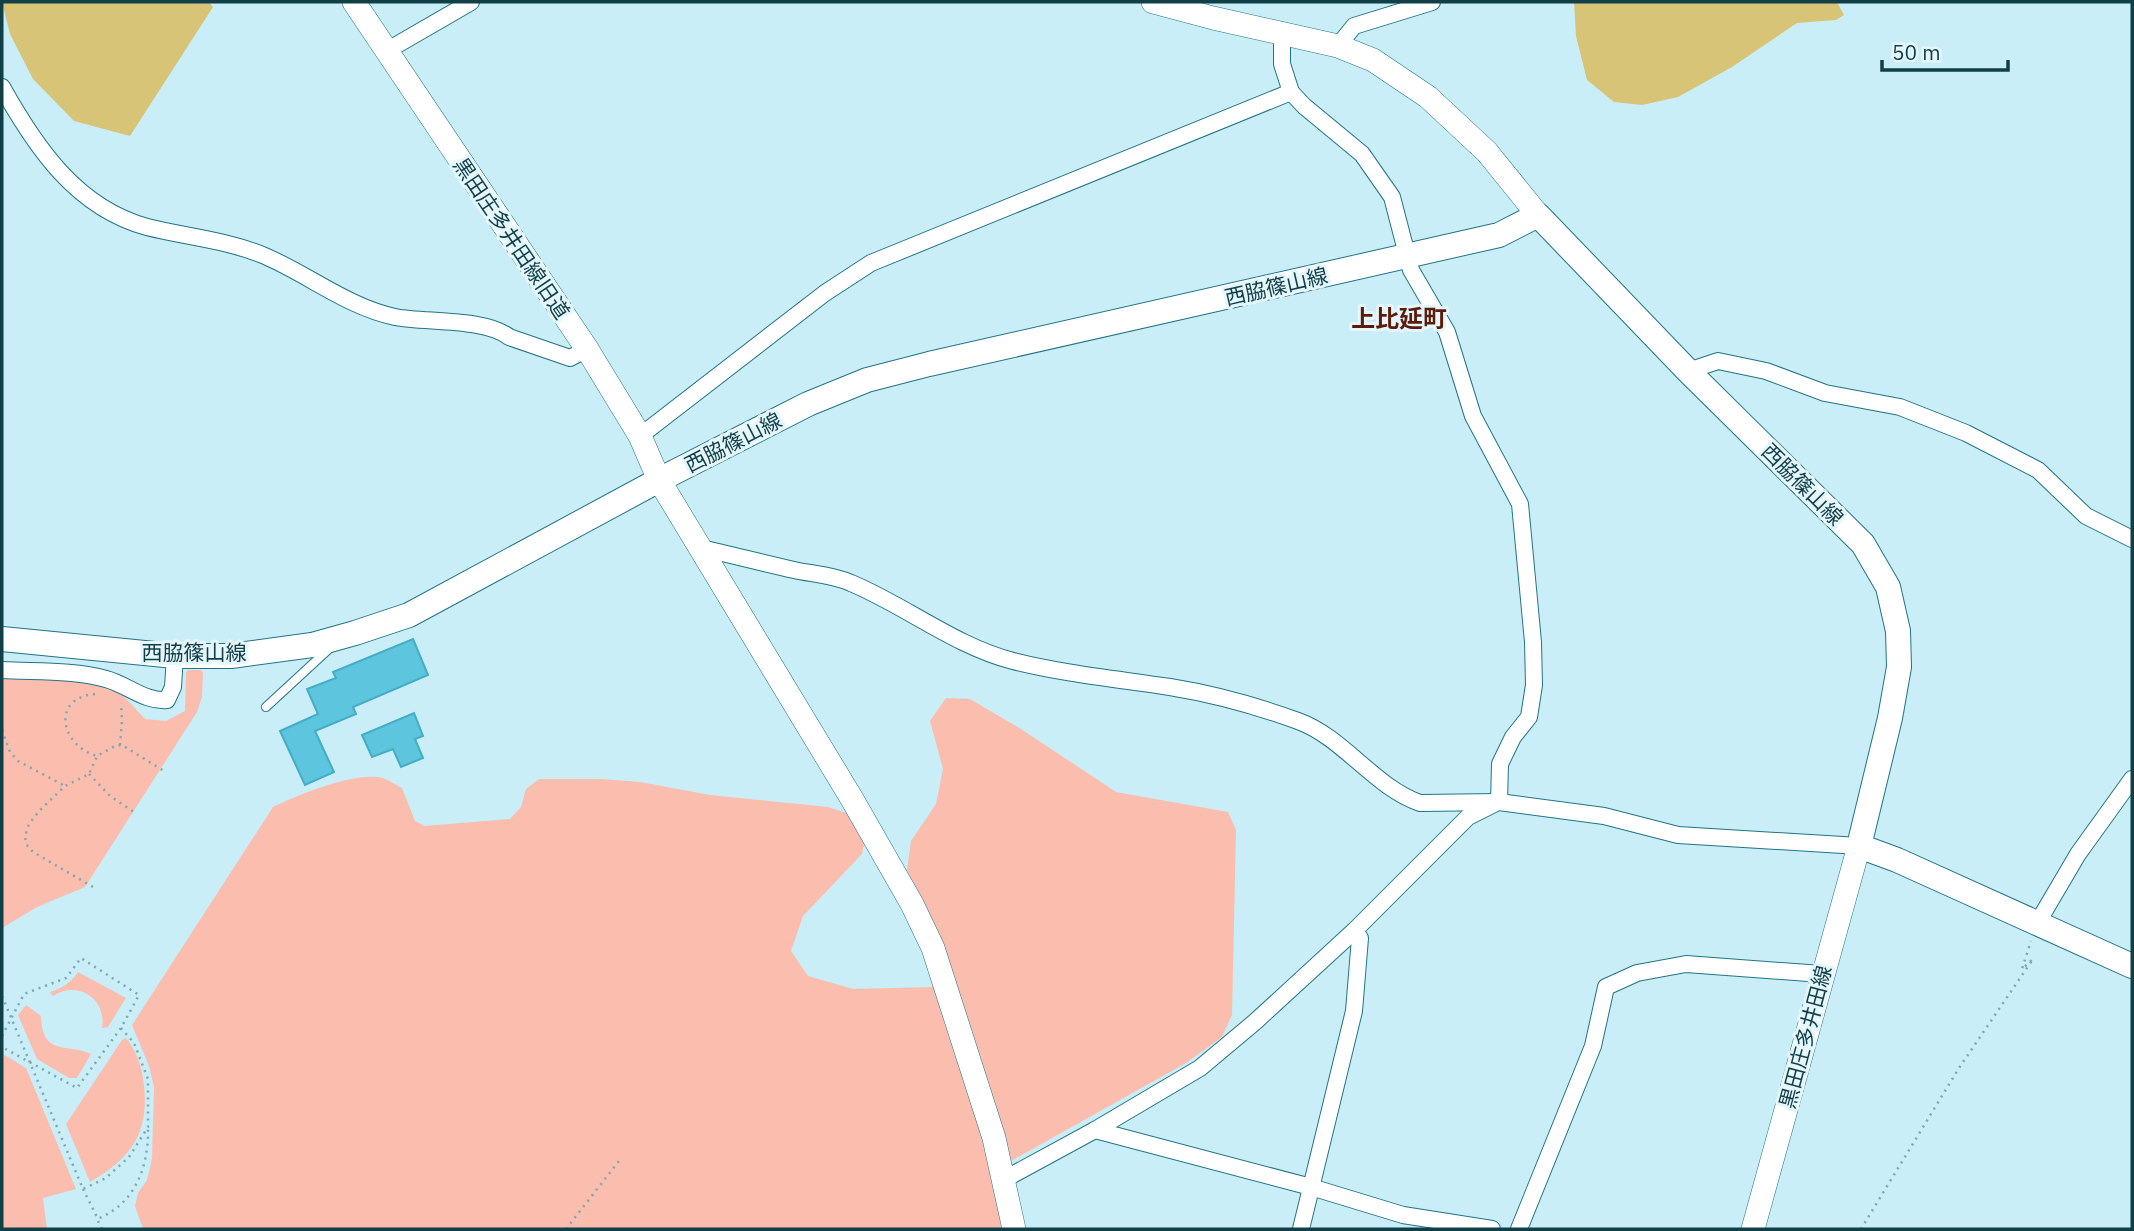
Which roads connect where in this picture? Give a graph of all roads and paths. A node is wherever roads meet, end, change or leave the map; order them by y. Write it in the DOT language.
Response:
graph roads {
  1 [pos="354,2"];
  2 [pos="471,2"];
  3 [pos="1153,2"];
  4 [pos="1432,2"];
  5 [pos="1214,10"];
  6 [pos="1282,33"];
  7 [pos="1338,46"];
  8 [pos="388,50"];
  9 [pos="2,87"];
  10 [pos="1291,92"];
  11 [pos="1538,215"];
  12 [pos="1406,256"];
  13 [pos="587,349"];
  14 [pos="1688,371"];
  15 [pos="640,436"];
  16 [pos="659,480"];
  17 [pos="2132,539"];
  18 [pos="701,548"];
  19 [pos="336,638"];
  20 [pos="2,639"];
  21 [pos="175,656"];
  22 [pos="2,670"];
  23 [pos="99,694"];
  24 [pos="118,698"];
  25 [pos="266,707"];
  26 [pos="2,730"];
  27 [pos="120,746"];
  28 [pos="97,756"];
  29 [pos="164,771"];
  30 [pos="89,774"];
  31 [pos="2132,779"];
  32 [pos="65,786"];
  33 [pos="1499,802"];
  34 [pos="137,814"];
  35 [pos="1859,846"];
  36 [pos="93,887"];
  37 [pos="2038,922"];
  38 [pos="1354,932"];
  39 [pos="2132,965"];
  40 [pos="1822,974"];
  41 [pos="2,996"];
  42 [pos="11,1018"];
  43 [pos="121,1028"];
  44 [pos="2,1037"];
  45 [pos="2,1047"];
  46 [pos="32,1064"];
  47 [pos="148,1127"];
  48 [pos="1095,1130"];
  49 [pos="620,1161"];
  50 [pos="1003,1180"];
  51 [pos="1311,1187"];
  52 [pos="83,1189"];
  53 [pos="97,1219"];
  54 [pos="102,1229"];
  55 [pos="566,1229"];
  56 [pos="1014,1229"];
  57 [pos="1301,1229"];
  58 [pos="1492,1229"];
  59 [pos="1519,1229"];
  60 [pos="1753,1229"];
  61 [pos="1861,1229"];
  1 -- 8 [label="street, 黒田庄多井田線旧道"];
  2 -- 8 [label="street"];
  3 -- 5 [label="street"];
  4 -- 7 [label="street"];
  5 -- 6 [label="street"];
  6 -- 7 [label="street"];
  6 -- 10 [label="street"];
  7 -- 11 [label="street"];
  8 -- 13 [label="street, 黒田庄多井田線旧道"];
  9 -- 13 [label="street"];
  10 -- 12 [label="street"];
  10 -- 15 [label="street"];
  11 -- 12 [label="main road, 西脇篠山線"];
  11 -- 14 [label="main road, 西脇篠山線"];
  12 -- 16 [label="main road, 西脇篠山線"];
  12 -- 33 [label="street"];
  13 -- 15 [label="street, 黒田庄多井田線旧道"];
  14 -- 17 [label="street"];
  14 -- 35 [label="main road, 西脇篠山線"];
  15 -- 16 [label="street, 黒田庄多井田線旧道"];
  16 -- 18 [label="street, 黒田庄多井田線旧道"];
  16 -- 19 [label="main road, 西脇篠山線"];
  18 -- 33 [label="street"];
  18 -- 50 [label="street, 黒田庄多井田線旧道"];
  19 -- 21 [label="main road, 西脇篠山線"];
  19 -- 25 [label="lane"];
  20 -- 21 [label="main road, 西脇篠山線"];
  21 -- 22 [label="street"];
  23 -- 28 [label="path"];
  24 -- 27 [label="path"];
  26 -- 32 [label="path"];
  27 -- 28 [label="path"];
  27 -- 29 [label="path"];
  28 -- 30 [label="path"];
  30 -- 32 [label="path"];
  30 -- 34 [label="path"];
  31 -- 37 [label="street"];
  32 -- 36 [label="path"];
  33 -- 35 [label="street"];
  33 -- 38 [label="street"];
  35 -- 37 [label="main road"];
  35 -- 40 [label="street, 黒田庄多井田線"];
  37 -- 39 [label="main road"];
  37 -- 61 [label="path"];
  38 -- 48 [label="street"];
  38 -- 51 [label="street"];
  40 -- 59 [label="street"];
  40 -- 60 [label="street, 黒田庄多井田線"];
  41 -- 42 [label="path"];
  42 -- 43 [label="path"];
  42 -- 44 [label="path"];
  42 -- 46 [label="path"];
  43 -- 46 [label="path"];
  43 -- 47 [label="path"];
  45 -- 46 [label="path"];
  46 -- 52 [label="path"];
  47 -- 52 [label="path"];
  47 -- 53 [label="path"];
  48 -- 50 [label="street"];
  48 -- 51 [label="street"];
  49 -- 55 [label="path"];
  50 -- 56 [label="street, 黒田庄多井田線旧道"];
  51 -- 57 [label="street"];
  51 -- 58 [label="street"];
  52 -- 53 [label="path"];
  53 -- 54 [label="path"];
}
